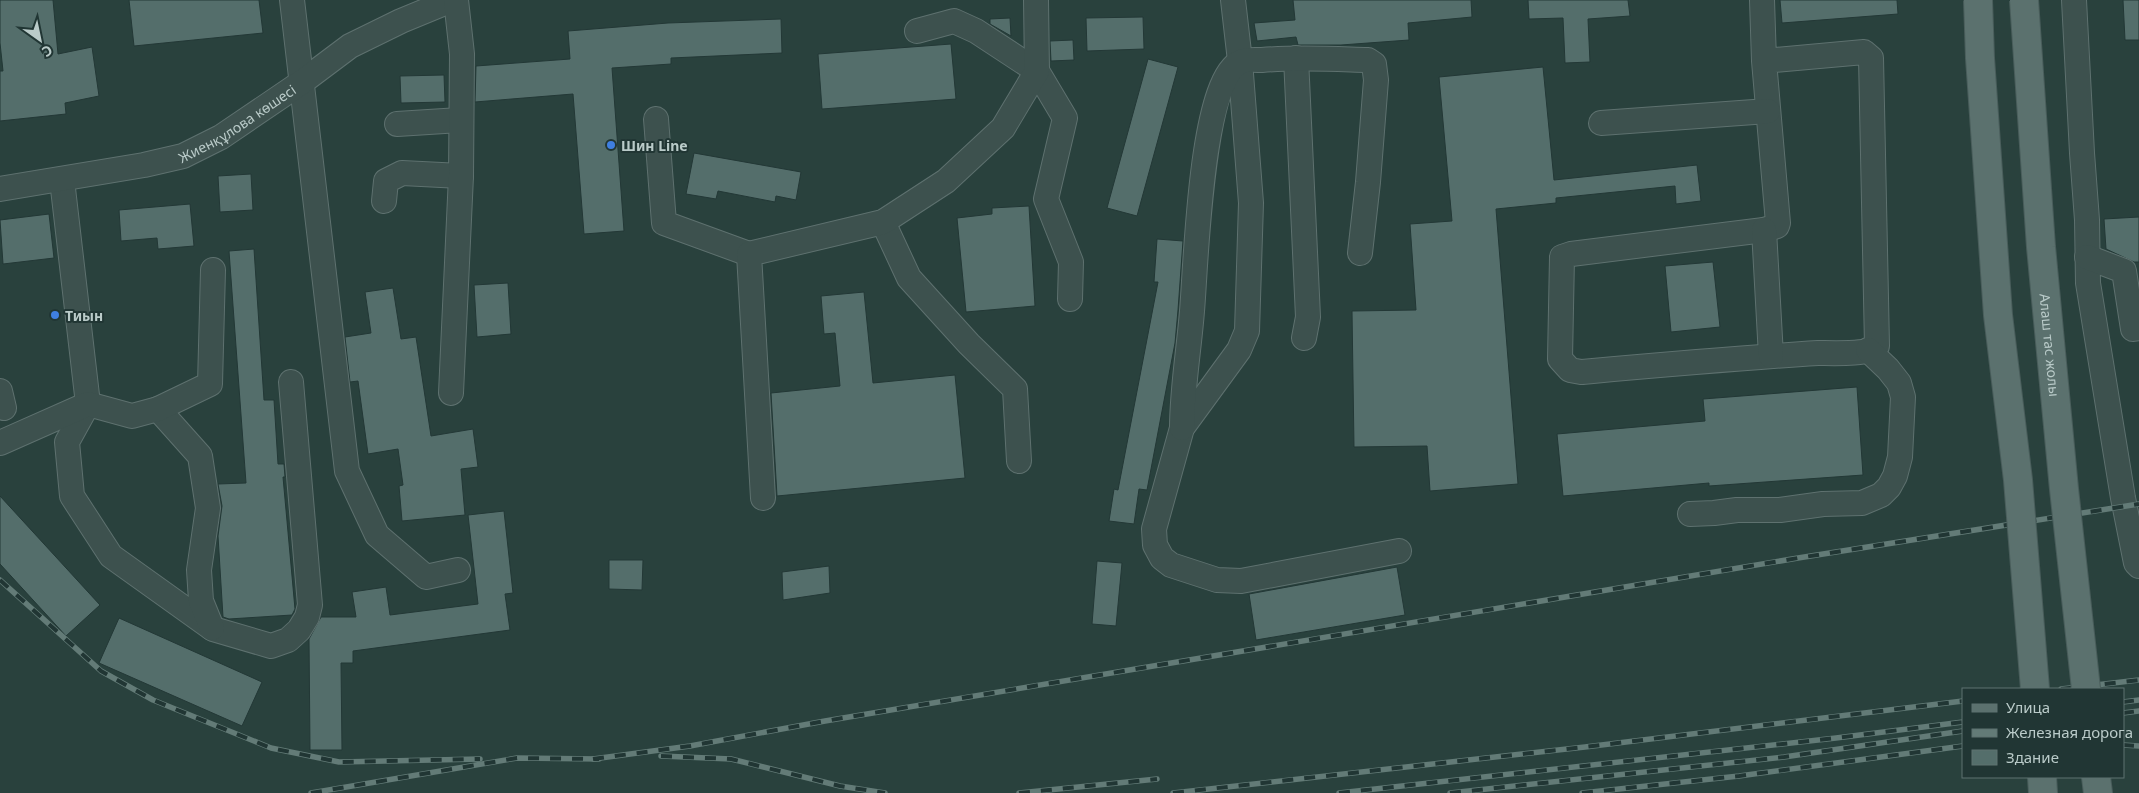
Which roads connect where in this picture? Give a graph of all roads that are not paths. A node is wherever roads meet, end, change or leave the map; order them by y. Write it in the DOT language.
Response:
graph roads {
  1 [pos="292,0"];
  2 [pos="452,0"];
  3 [pos="456,0"];
  4 [pos="1036,0"];
  5 [pos="1233,0"];
  6 [pos="1762,0"];
  7 [pos="1978,0"];
  8 [pos="2024,0"];
  9 [pos="2074,0"];
  10 [pos="917,31"];
  11 [pos="1296,58"];
  12 [pos="1240,61"];
  13 [pos="1764,61"];
  14 [pos="1037,71"];
  15 [pos="302,82"];
  16 [pos="1768,111"];
  17 [pos="656,119"];
  18 [pos="460,120"];
  19 [pos="397,124"];
  20 [pos="1601,124"];
  21 [pos="460,176"];
  22 [pos="62,180"];
  23 [pos="0,189"];
  24 [pos="384,201"];
  25 [pos="883,222"];
  26 [pos="1764,230"];
  27 [pos="749,254"];
  28 [pos="1360,254"];
  29 [pos="2087,257"];
  30 [pos="213,270"];
  31 [pos="1070,299"];
  32 [pos="2139,328"];
  33 [pos="1304,338"];
  34 [pos="1868,350"];
  35 [pos="1771,356"];
  36 [pos="291,382"];
  37 [pos="452,393"];
  38 [pos="88,404"];
  39 [pos="158,409"];
  40 [pos="1182,428"];
  41 [pos="0,443"];
  42 [pos="1020,461"];
  43 [pos="763,498"];
  44 [pos="1690,514"];
  45 [pos="1399,551"];
  46 [pos="2139,566"];
  47 [pos="458,570"];
  48 [pos="213,629"];
  49 [pos="2035,688"];
  50 [pos="2086,688"];
  51 [pos="2042,778"];
  52 [pos="2096,778"];
  53 [pos="2043,793"];
  54 [pos="2098,793"];
  1 -- 15 [label="street"];
  2 -- 15 [label="street, Жиенқұлова көшесі"];
  3 -- 18 [label="street"];
  4 -- 14 [label="street"];
  5 -- 12 [label="street"];
  6 -- 13 [label="street"];
  7 -- 49 [label="main road, bridge"];
  8 -- 50 [label="main road, Алаш тас жолы, bridge"];
  9 -- 29 [label="street"];
  10 -- 14 [label="street"];
  11 -- 12 [label="street"];
  11 -- 28 [label="street"];
  11 -- 33 [label="street"];
  12 -- 40 [label="street"];
  12 -- 40 [label="street"];
  13 -- 16 [label="street"];
  13 -- 34 [label="street"];
  14 -- 25 [label="street"];
  14 -- 31 [label="street"];
  15 -- 22 [label="street, Жиенқұлова көшесі"];
  15 -- 47 [label="street"];
  16 -- 20 [label="street"];
  16 -- 26 [label="street"];
  17 -- 27 [label="street"];
  18 -- 19 [label="street"];
  18 -- 21 [label="street"];
  21 -- 24 [label="street"];
  21 -- 37 [label="street"];
  22 -- 23 [label="street, Жиенқұлова көшесі"];
  22 -- 38 [label="street"];
  25 -- 27 [label="street"];
  25 -- 42 [label="street"];
  26 -- 35 [label="street"];
  26 -- 35 [label="street"];
  27 -- 43 [label="street"];
  29 -- 32 [label="street"];
  29 -- 46 [label="street"];
  30 -- 39 [label="street"];
  34 -- 35 [label="street"];
  34 -- 44 [label="street"];
  36 -- 48 [label="street"];
  38 -- 39 [label="street"];
  38 -- 41 [label="street"];
  38 -- 48 [label="street"];
  39 -- 48 [label="street"];
  40 -- 45 [label="street"];
  51 -- 53 [label="main road"];
  52 -- 54 [label="main road"];
}
